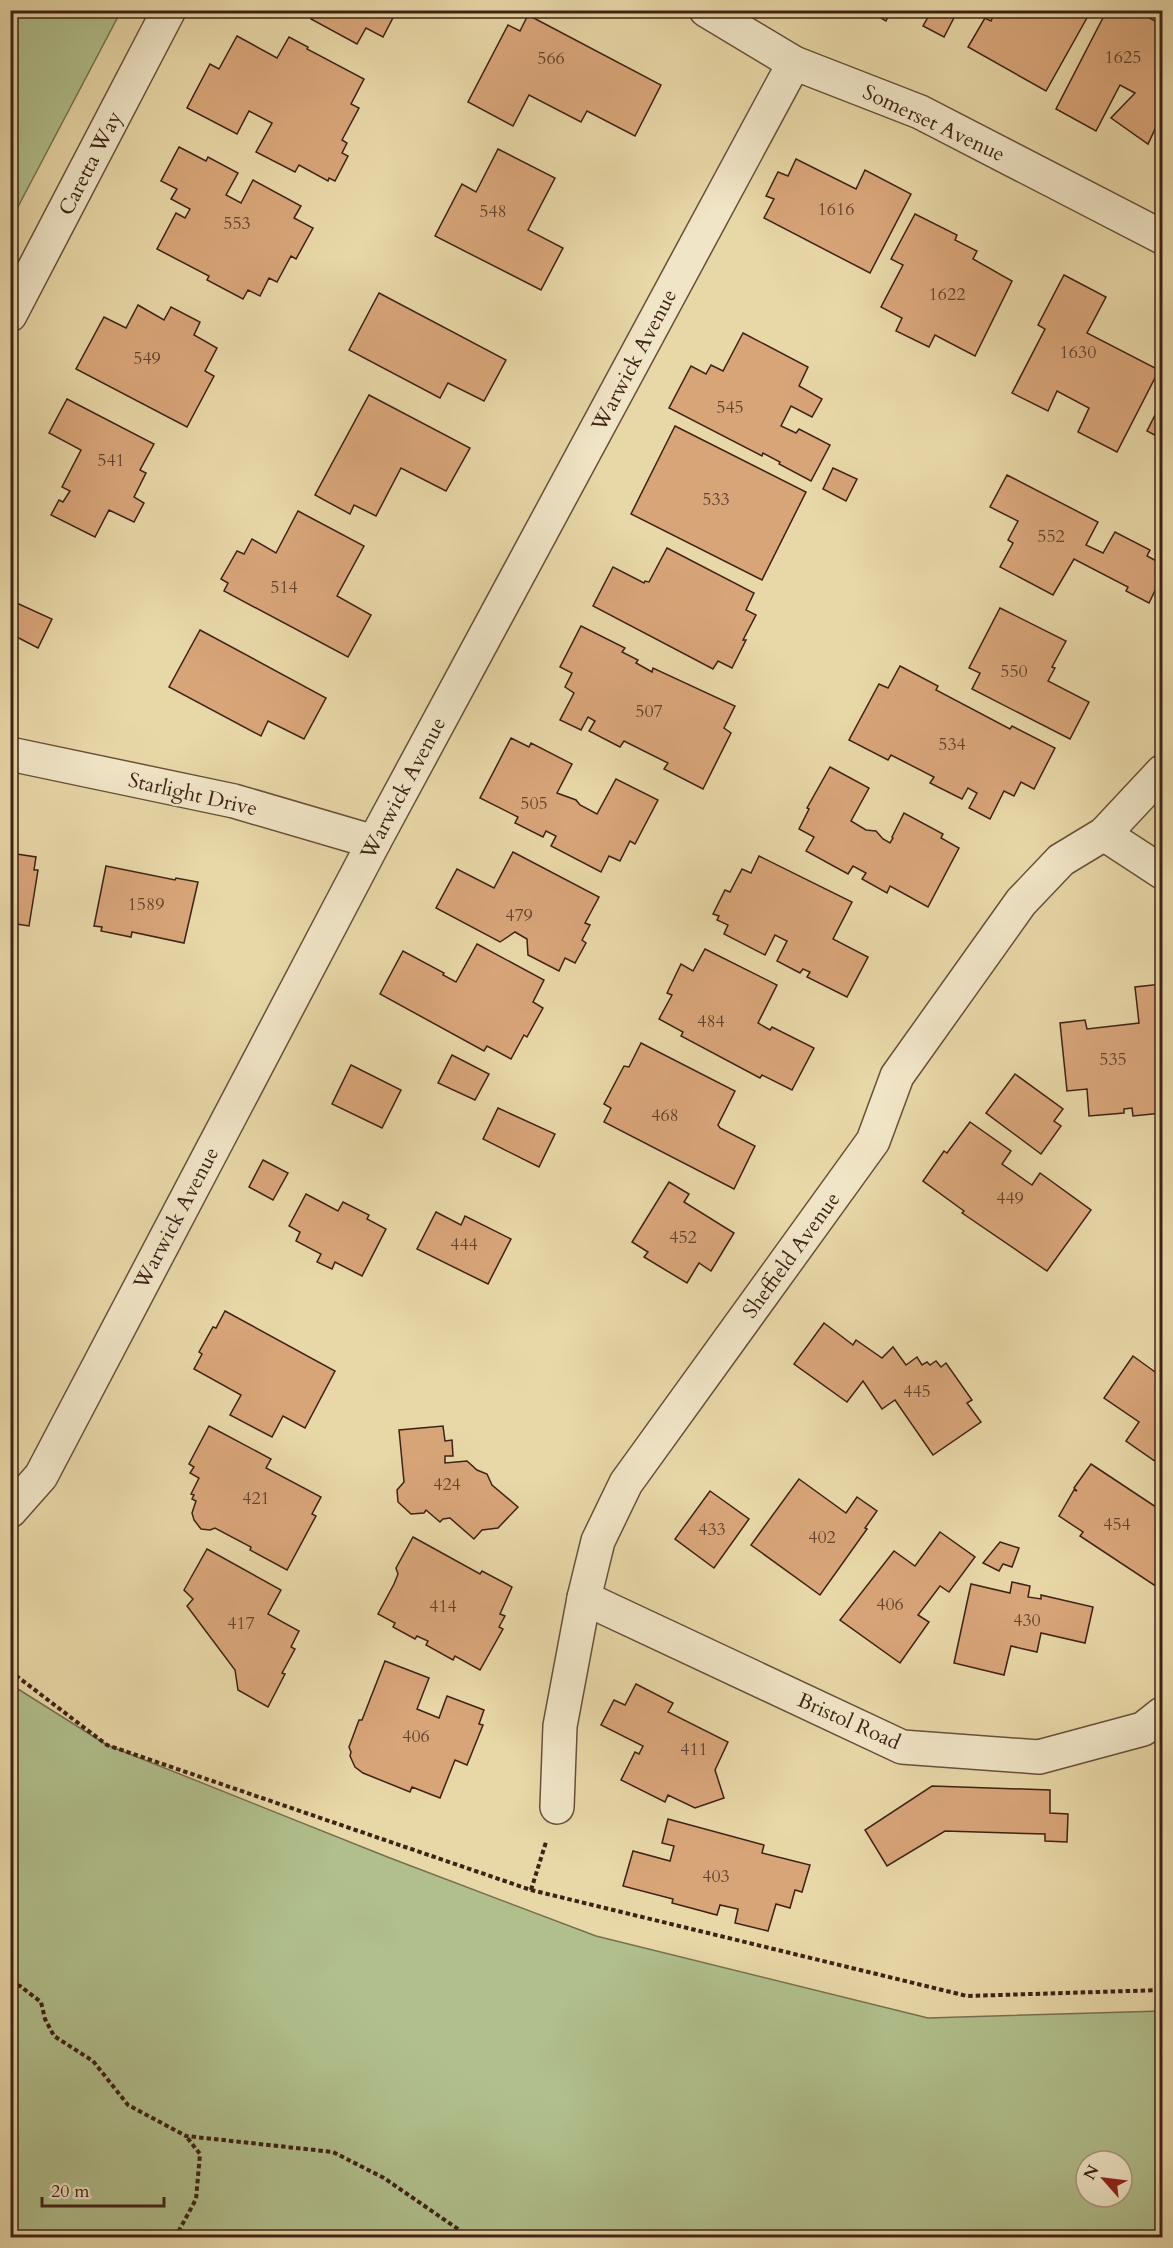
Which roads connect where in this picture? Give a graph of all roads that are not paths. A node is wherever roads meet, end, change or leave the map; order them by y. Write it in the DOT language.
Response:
graph roads {
  1 [pos="169,10"];
  2 [pos="706,10"];
  3 [pos="794,63"];
  4 [pos="1162,237"];
  5 [pos="10,315"];
  6 [pos="10,754"];
  7 [pos="1162,772"];
  8 [pos="1104,834"];
  9 [pos="374,842"];
  10 [pos="1162,872"];
  11 [pos="10,1511"];
  12 [pos="584,1598"];
  13 [pos="1162,1714"];
  14 [pos="557,1807"];
  1 -- 5 [label="street, Caretta Way"];
  2 -- 3 [label="street, Somerset Avenue"];
  3 -- 4 [label="street, Somerset Avenue"];
  3 -- 9 [label="street, Warwick Avenue"];
  6 -- 9 [label="street, Starlight Drive"];
  7 -- 8 [label="street, Sheffield Avenue"];
  8 -- 10 [label="street"];
  8 -- 12 [label="street, Sheffield Avenue"];
  9 -- 11 [label="street, Warwick Avenue"];
  12 -- 13 [label="street, Bristol Road"];
  12 -- 14 [label="street, Sheffield Avenue"];
}
